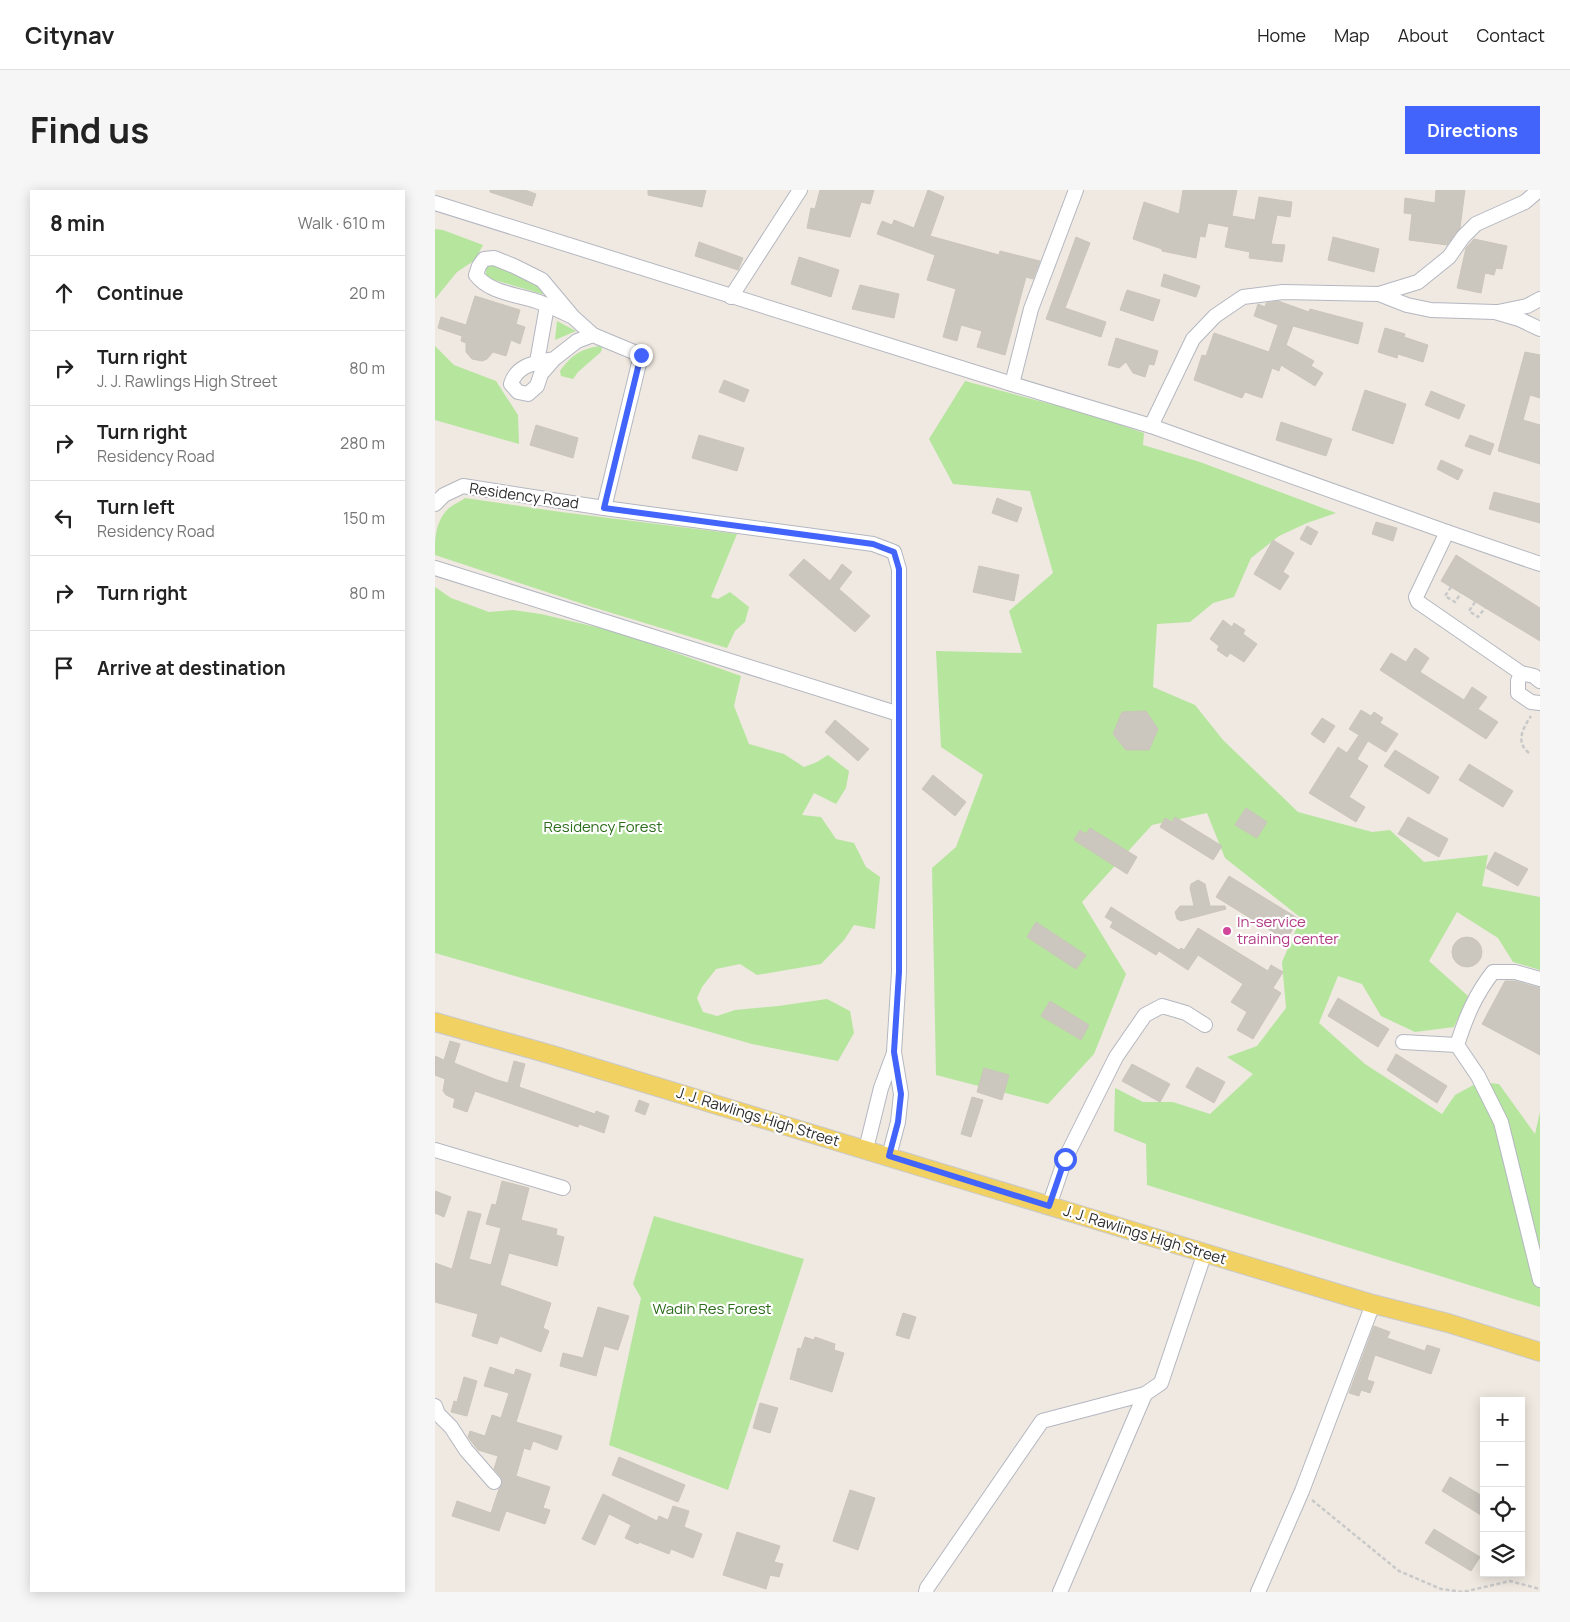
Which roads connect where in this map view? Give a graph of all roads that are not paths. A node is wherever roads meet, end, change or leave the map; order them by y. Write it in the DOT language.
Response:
graph roads {
  1 [pos="800,190"];
  2 [pos="1076,190"];
  3 [pos="1539,190"];
  4 [pos="435,202"];
  5 [pos="1379,294"];
  6 [pos="731,297"];
  7 [pos="1540,299"];
  8 [pos="547,306"];
  9 [pos="1495,312"];
  10 [pos="573,317"];
  11 [pos="1540,329"];
  12 [pos="593,335"];
  13 [pos="554,359"];
  14 [pos="537,362"];
  15 [pos="1012,384"];
  16 [pos="1151,426"];
  17 [pos="435,504"];
  18 [pos="604,508"];
  19 [pos="1447,532"];
  20 [pos="1540,564"];
  21 [pos="435,568"];
  22 [pos="1521,673"];
  23 [pos="1540,680"];
  24 [pos="1538,706"];
  25 [pos="899,714"];
  26 [pos="1540,979"];
  27 [pos="435,1022"];
  28 [pos="1205,1025"];
  29 [pos="1403,1042"];
  30 [pos="1457,1045"];
  31 [pos="894,1052"];
  32 [pos="866,1149"];
  33 [pos="435,1150"];
  34 [pos="889,1156"];
  35 [pos="563,1188"];
  36 [pos="1049,1206"];
  37 [pos="1205,1252"];
  38 [pos="1540,1280"];
  39 [pos="1373,1304"];
  40 [pos="1540,1352"];
  41 [pos="1145,1394"];
  42 [pos="435,1406"];
  43 [pos="495,1482"];
  44 [pos="926,1592"];
  45 [pos="1060,1592"];
  46 [pos="1258,1592"];
  1 -- 6 [label="street"];
  2 -- 15 [label="street"];
  3 -- 5 [label="street"];
  4 -- 6 [label="street"];
  5 -- 9 [label="street"];
  5 -- 16 [label="street"];
  6 -- 15 [label="street"];
  7 -- 9 [label="street"];
  8 -- 10 [label="street"];
  8 -- 10 [label="street"];
  8 -- 14 [label="street"];
  9 -- 11 [label="street"];
  10 -- 12 [label="street"];
  12 -- 13 [label="street"];
  12 -- 18 [label="street"];
  13 -- 14 [label="street"];
  13 -- 14 [label="street"];
  15 -- 16 [label="street"];
  16 -- 19 [label="street"];
  17 -- 18 [label="street, Residency Road"];
  18 -- 25 [label="street, Residency Road"];
  19 -- 20 [label="street"];
  19 -- 22 [label="street"];
  21 -- 25 [label="street"];
  22 -- 23 [label="street"];
  22 -- 24 [label="street"];
  25 -- 31 [label="street, Residency Road"];
  26 -- 30 [label="street"];
  27 -- 32 [label="main road, J. J. Rawlings High Street"];
  28 -- 36 [label="street"];
  29 -- 30 [label="street"];
  30 -- 38 [label="street"];
  31 -- 32 [label="street, Residency Road"];
  31 -- 34 [label="street, Residency Road"];
  32 -- 34 [label="main road, J. J. Rawlings High Street"];
  33 -- 35 [label="street"];
  34 -- 36 [label="main road, J. J. Rawlings High Street"];
  36 -- 37 [label="main road, J. J. Rawlings High Street"];
  37 -- 39 [label="main road, J. J. Rawlings High Street"];
  37 -- 41 [label="street"];
  39 -- 40 [label="main road, J. J. Rawlings High Street"];
  39 -- 46 [label="street"];
  41 -- 44 [label="street"];
  41 -- 45 [label="street"];
  42 -- 43 [label="street"];
}
